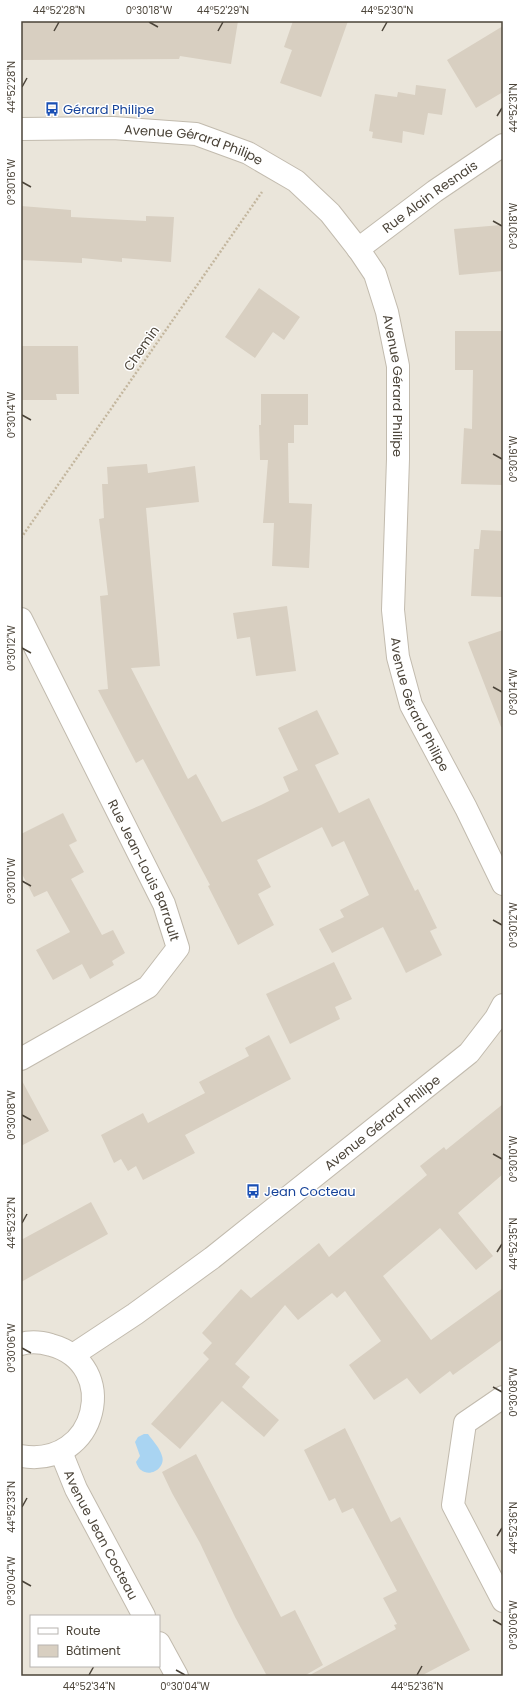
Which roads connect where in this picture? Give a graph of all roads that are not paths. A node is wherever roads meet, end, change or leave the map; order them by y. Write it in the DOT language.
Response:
graph roads {
  1 [pos="21,129"];
  2 [pos="503,145"];
  3 [pos="358,249"];
  4 [pos="21,619"];
  5 [pos="503,884"];
  6 [pos="503,1005"];
  7 [pos="21,1059"];
  8 [pos="21,1344"];
  9 [pos="73,1356"];
  10 [pos="503,1397"];
  11 [pos="61,1452"];
  12 [pos="21,1456"];
  13 [pos="503,1602"];
  14 [pos="143,1615"];
  15 [pos="160,1645"];
  16 [pos="177,1676"];
  1 -- 3 [label="street, Avenue Gérard Philipe"];
  2 -- 3 [label="street, Rue Alain Resnais"];
  3 -- 5 [label="street, Avenue Gérard Philipe"];
  4 -- 7 [label="street, Rue Jean-Louis Barrault"];
  6 -- 9 [label="street, Avenue Gérard Philipe"];
  8 -- 9 [label="street"];
  9 -- 11 [label="street"];
  10 -- 13 [label="street"];
  11 -- 12 [label="street"];
  11 -- 14 [label="street, Avenue Jean Cocteau"];
  15 -- 16 [label="street"];
}
